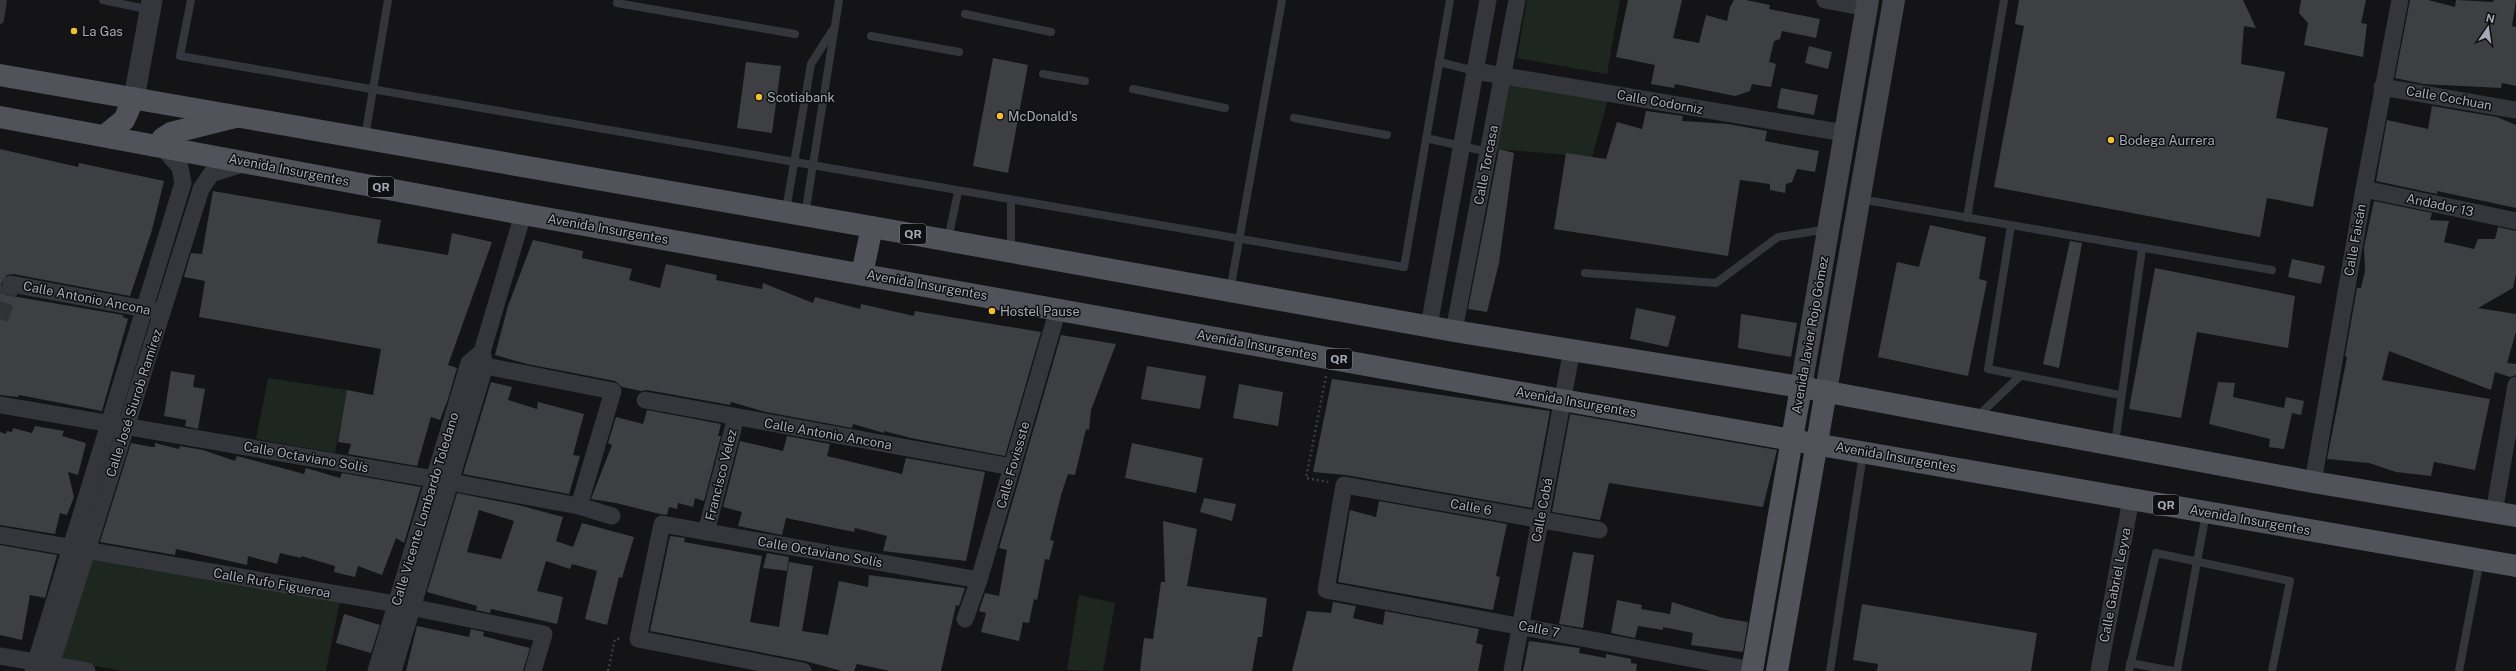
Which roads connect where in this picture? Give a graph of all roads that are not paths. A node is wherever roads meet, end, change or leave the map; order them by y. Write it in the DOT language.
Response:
graph roads {
  1 [pos="3,0"];
  2 [pos="103,0"];
  3 [pos="190,0"];
  4 [pos="388,0"];
  5 [pos="839,0"];
  6 [pos="1282,0"];
  7 [pos="1450,0"];
  8 [pos="1488,0"];
  9 [pos="1517,0"];
  10 [pos="1825,0"];
  11 [pos="1894,0"];
  12 [pos="2004,0"];
  13 [pos="2400,0"];
  14 [pos="617,3"];
  15 [pos="1867,4"];
  16 [pos="152,5"];
  17 [pos="965,14"];
  18 [pos="0,20"];
  19 [pos="834,28"];
  20 [pos="1051,32"];
  21 [pos="795,34"];
  22 [pos="871,36"];
  23 [pos="959,52"];
  24 [pos="1439,62"];
  25 [pos="1475,71"];
  26 [pos="1043,74"];
  27 [pos="0,75"];
  28 [pos="1503,75"];
  29 [pos="1085,81"];
  30 [pos="2382,87"];
  31 [pos="1133,89"];
  32 [pos="373,90"];
  33 [pos="134,98"];
  34 [pos="1225,108"];
  35 [pos="2516,110"];
  36 [pos="240,116"];
  37 [pos="0,117"];
  38 [pos="1294,118"];
  39 [pos="1845,133"];
  40 [pos="1387,135"];
  41 [pos="104,136"];
  42 [pos="365,138"];
  43 [pos="1426,138"];
  44 [pos="1462,145"];
  45 [pos="161,146"];
  46 [pos="1488,152"];
  47 [pos="248,162"];
  48 [pos="794,164"];
  49 [pos="813,167"];
  50 [pos="2364,189"];
  51 [pos="958,192"];
  52 [pos="1859,198"];
  53 [pos="1011,201"];
  54 [pos="523,214"];
  55 [pos="795,214"];
  56 [pos="1967,218"];
  57 [pos="2516,221"];
  58 [pos="2011,226"];
  59 [pos="872,227"];
  60 [pos="1828,229"];
  61 [pos="948,240"];
  62 [pos="1240,240"];
  63 [pos="2142,249"];
  64 [pos="1011,252"];
  65 [pos="2272,270"];
  66 [pos="1585,273"];
  67 [pos="862,274"];
  68 [pos="11,285"];
  69 [pos="1230,291"];
  70 [pos="145,308"];
  71 [pos="1058,309"];
  72 [pos="162,313"];
  73 [pos="1429,326"];
  74 [pos="1454,331"];
  75 [pos="1572,349"];
  76 [pos="479,360"];
  77 [pos="2020,376"];
  78 [pos="2516,385"];
  79 [pos="1801,386"];
  80 [pos="1826,391"];
  81 [pos="2120,395"];
  82 [pos="645,400"];
  83 [pos="1562,400"];
  84 [pos="0,405"];
  85 [pos="736,417"];
  86 [pos="1975,418"];
  87 [pos="109,423"];
  88 [pos="126,427"];
  89 [pos="1792,438"];
  90 [pos="1817,443"];
  91 [pos="2115,444"];
  92 [pos="1864,451"];
  93 [pos="1012,467"];
  94 [pos="442,480"];
  95 [pos="2313,482"];
  96 [pos="2131,499"];
  97 [pos="579,506"];
  98 [pos="2206,512"];
  99 [pos="2494,512"];
  100 [pos="612,516"];
  101 [pos="2516,516"];
  102 [pos="1540,519"];
  103 [pos="1599,530"];
  104 [pos="706,532"];
  105 [pos="0,535"];
  106 [pos="79,550"];
  107 [pos="2480,560"];
  108 [pos="2197,561"];
  109 [pos="2516,566"];
  110 [pos="979,580"];
  111 [pos="1326,590"];
  112 [pos="404,606"];
  113 [pos="965,619"];
  114 [pos="1520,625"];
  115 [pos="0,656"];
  116 [pos="42,667"];
  117 [pos="2130,667"];
  118 [pos="87,671"];
  119 [pos="376,671"];
  120 [pos="393,671"];
  121 [pos="533,671"];
  122 [pos="803,671"];
  123 [pos="1512,671"];
  124 [pos="1752,671"];
  125 [pos="1777,671"];
  126 [pos="1830,671"];
  127 [pos="2099,671"];
  128 [pos="2173,671"];
  129 [pos="2177,671"];
  130 [pos="2272,671"];
  131 [pos="2458,671"];
  1 -- 18 [label="lane"];
  2 -- 16 [label="lane"];
  3 -- 32 [label="lane"];
  4 -- 32 [label="lane"];
  5 -- 19 [label="lane"];
  6 -- 62 [label="lane"];
  7 -- 24 [label="lane"];
  8 -- 25 [label="street, Calle Torcasa"];
  9 -- 28 [label="street, Calle Torcasa"];
  10 -- 15 [label="street"];
  11 -- 52 [label="main road, Avenida Javier Rojo Gómez"];
  12 -- 56 [label="lane"];
  13 -- 30 [label="street, Calle Faisán"];
  14 -- 21 [label="lane"];
  15 -- 39 [label="main road, Avenida Javier Rojo Gómez"];
  16 -- 33 [label="street"];
  17 -- 20 [label="lane"];
  19 -- 48 [label="lane"];
  19 -- 49 [label="lane"];
  22 -- 23 [label="lane"];
  24 -- 25 [label="lane"];
  24 -- 43 [label="lane"];
  25 -- 28 [label="street, Calle Codorniz"];
  25 -- 44 [label="street, Calle Torcasa"];
  26 -- 29 [label="lane"];
  27 -- 33 [label="main road, QR"];
  28 -- 39 [label="street, Calle Codorniz"];
  28 -- 46 [label="street, Calle Torcasa"];
  30 -- 35 [label="street, Calle Cochuan"];
  30 -- 50 [label="street, Calle Faisán"];
  31 -- 34 [label="lane"];
  32 -- 42 [label="lane"];
  32 -- 48 [label="lane"];
  33 -- 36 [label="main road, QR"];
  33 -- 41 [label="main road"];
  36 -- 42 [label="main road, QR"];
  36 -- 45 [label="main road"];
  37 -- 41 [label="main road, Avenida Insurgentes / QR"];
  38 -- 40 [label="lane"];
  39 -- 60 [label="main road, Avenida Javier Rojo Gómez"];
  41 -- 45 [label="main road, Avenida Insurgentes / QR"];
  42 -- 55 [label="main road, QR"];
  43 -- 44 [label="lane"];
  43 -- 62 [label="lane"];
  44 -- 46 [label="lane"];
  44 -- 73 [label="street, Calle Torcasa"];
  45 -- 47 [label="main road, Avenida Insurgentes / QR"];
  45 -- 70 [label="street, Calle José Siurob Ramírez"];
  46 -- 74 [label="street, Calle Torcasa"];
  47 -- 54 [label="main road, Avenida Insurgentes / QR"];
  47 -- 72 [label="street, Calle José Siurob Ramírez"];
  48 -- 49 [label="lane"];
  48 -- 55 [label="lane"];
  49 -- 51 [label="lane"];
  49 -- 55 [label="lane"];
  50 -- 57 [label="street, Andador 13"];
  50 -- 95 [label="street, Calle Faisán"];
  51 -- 53 [label="lane"];
  51 -- 61 [label="lane"];
  52 -- 56 [label="lane"];
  52 -- 80 [label="main road, Avenida Javier Rojo Gómez"];
  53 -- 62 [label="lane"];
  53 -- 64 [label="lane"];
  54 -- 67 [label="main road, Avenida Insurgentes / QR"];
  54 -- 76 [label="street, Calle Vicente Lombardo Toledano"];
  55 -- 59 [label="main road, QR"];
  56 -- 58 [label="lane"];
  58 -- 63 [label="lane"];
  58 -- 77 [label="lane"];
  59 -- 61 [label="main road, QR"];
  59 -- 67 [label="main road"];
  60 -- 66 [label="lane"];
  60 -- 79 [label="main road, Avenida Javier Rojo Gómez"];
  61 -- 64 [label="main road, QR"];
  62 -- 69 [label="lane"];
  63 -- 65 [label="lane"];
  63 -- 81 [label="lane"];
  64 -- 69 [label="main road, QR"];
  67 -- 71 [label="main road, Avenida Insurgentes / QR"];
  68 -- 70 [label="street, Calle Antonio Ancona"];
  69 -- 73 [label="main road, QR"];
  70 -- 72 [label="street, Calle Antonio Ancona"];
  70 -- 87 [label="street, Calle José Siurob Ramírez"];
  71 -- 83 [label="main road, Avenida Insurgentes / QR"];
  71 -- 93 [label="street, Calle Fovissste"];
  72 -- 88 [label="street, Calle José Siurob Ramírez"];
  73 -- 74 [label="main road, QR"];
  74 -- 75 [label="main road, QR"];
  75 -- 79 [label="main road, QR"];
  75 -- 83 [label="street, Calle Cobá"];
  76 -- 94 [label="street, Calle Vicente Lombardo Toledano"];
  76 -- 97 [label="street"];
  77 -- 81 [label="lane"];
  77 -- 86 [label="lane"];
  78 -- 99 [label="street"];
  79 -- 80 [label="main road, QR"];
  79 -- 89 [label="main road, Avenida Javier Rojo Gómez"];
  80 -- 86 [label="main road, QR"];
  80 -- 90 [label="main road, Avenida Javier Rojo Gómez"];
  81 -- 91 [label="lane"];
  82 -- 85 [label="street, Calle Antonio Ancona"];
  83 -- 89 [label="main road, Avenida Insurgentes / QR"];
  83 -- 102 [label="street, Calle Cobá"];
  84 -- 87 [label="street, Calle Octaviano Solís"];
  85 -- 93 [label="street, Calle Antonio Ancona"];
  85 -- 104 [label="street, Francisco Velez"];
  86 -- 91 [label="main road, QR"];
  87 -- 88 [label="street, Calle Octaviano Solís"];
  87 -- 106 [label="street, Calle José Siurob Ramírez"];
  88 -- 94 [label="street, Calle Octaviano Solís"];
  88 -- 106 [label="street, Calle José Siurob Ramírez"];
  89 -- 90 [label="main road, Avenida Insurgentes / QR"];
  89 -- 124 [label="main road, Avenida Javier Rojo Gómez"];
  90 -- 92 [label="main road, Avenida Insurgentes / QR"];
  90 -- 125 [label="main road, Avenida Javier Rojo Gómez"];
  91 -- 95 [label="main road, QR"];
  92 -- 96 [label="main road, Avenida Insurgentes / QR"];
  92 -- 126 [label="lane"];
  93 -- 110 [label="street, Calle Fovissste"];
  94 -- 97 [label="street, Calle Octaviano Solís"];
  94 -- 112 [label="street, Calle Vicente Lombardo Toledano"];
  95 -- 99 [label="main road, QR"];
  96 -- 98 [label="main road, Avenida Insurgentes / QR"];
  96 -- 127 [label="street, Calle Gabriel Leyva"];
  97 -- 100 [label="street, Calle Octaviano Solís"];
  98 -- 107 [label="main road, Avenida Insurgentes / QR"];
  98 -- 108 [label="lane"];
  99 -- 101 [label="main road, QR"];
  102 -- 103 [label="street, Calle 6"];
  102 -- 111 [label="street, Calle 6"];
  102 -- 114 [label="street, Calle Cobá"];
  104 -- 110 [label="street, Calle Octaviano Solís"];
  104 -- 122 [label="street, Calle Octaviano Solís"];
  105 -- 106 [label="street, Calle Rufo Figueroa"];
  106 -- 112 [label="street, Calle Rufo Figueroa"];
  106 -- 116 [label="street, Calle José Siurob Ramírez"];
  107 -- 109 [label="main road, Avenida Insurgentes / QR"];
  107 -- 131 [label="lane"];
  108 -- 117 [label="lane"];
  108 -- 129 [label="lane"];
  108 -- 130 [label="lane"];
  110 -- 113 [label="street, Calle Fovissste"];
  111 -- 114 [label="street, Calle 7"];
  112 -- 119 [label="street, Calle Vicente Lombardo Toledano"];
  112 -- 120 [label="street, Calle Vicente Lombardo Toledano"];
  112 -- 121 [label="street, Calle Rufo Figueroa"];
  114 -- 123 [label="street, Calle Cobá"];
  114 -- 124 [label="street, Calle 7"];
  115 -- 116 [label="street"];
  116 -- 118 [label="street"];
  117 -- 128 [label="lane"];
}
